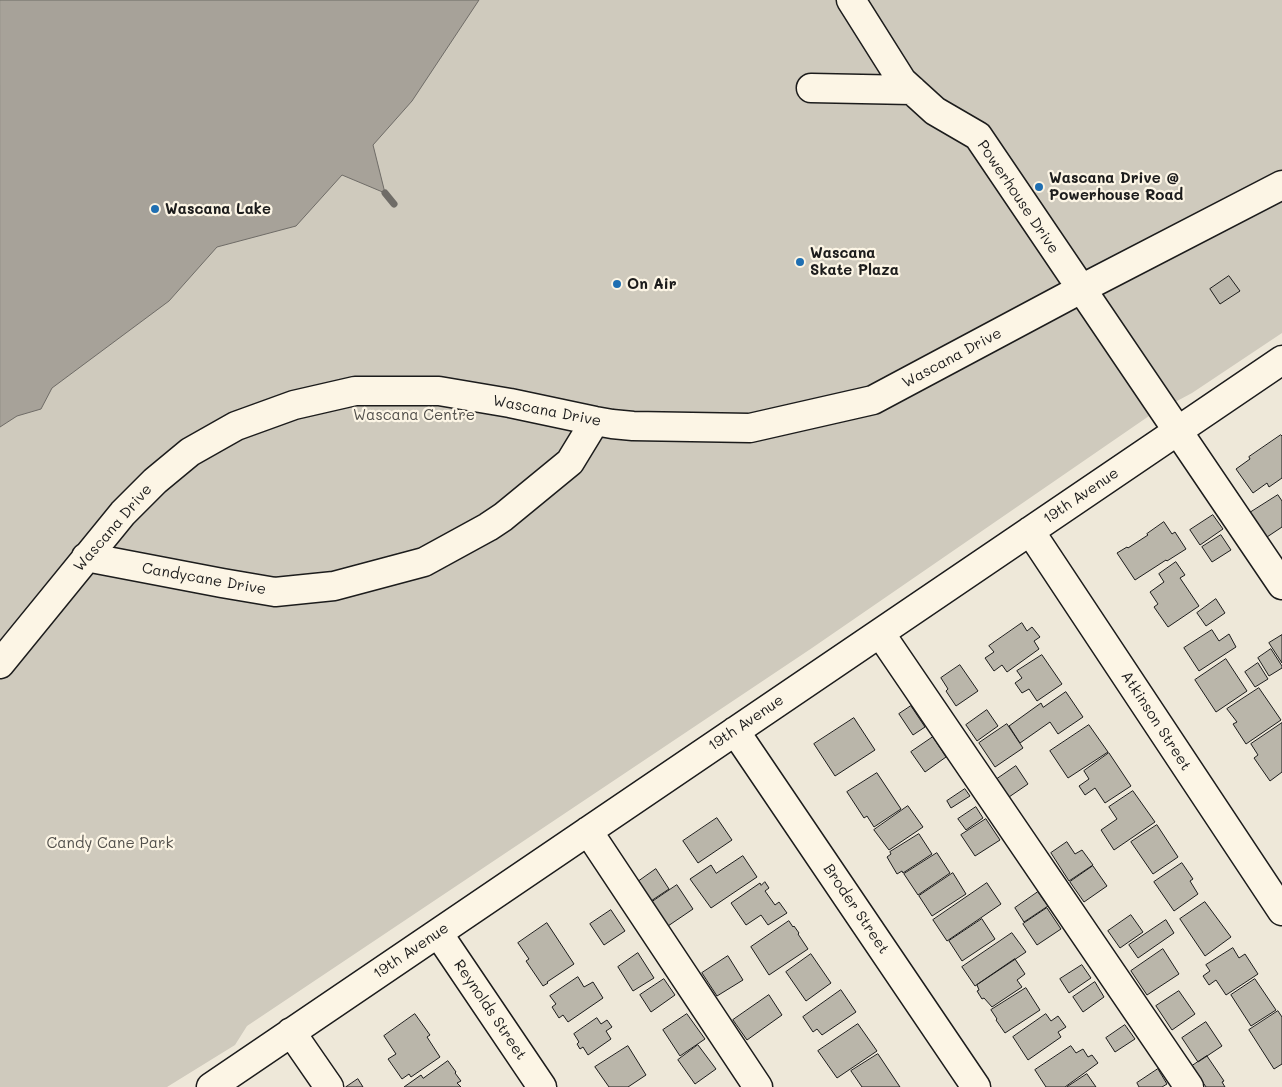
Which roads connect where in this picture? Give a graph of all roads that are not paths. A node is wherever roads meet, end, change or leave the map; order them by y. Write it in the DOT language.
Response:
graph roads {
  1 [pos="851,0"];
  2 [pos="810,88"];
  3 [pos="912,90"];
  4 [pos="1282,185"];
  5 [pos="1081,289"];
  6 [pos="1282,360"];
  7 [pos="595,421"];
  8 [pos="1177,431"];
  9 [pos="1030,531"];
  10 [pos="86,557"];
  11 [pos="1282,585"];
  12 [pos="880,633"];
  13 [pos="0,664"];
  14 [pos="735,731"];
  15 [pos="588,831"];
  16 [pos="1282,911"];
  17 [pos="438,933"];
  18 [pos="292,1032"];
  19 [pos="210,1087"];
  20 [pos="329,1087"];
  21 [pos="542,1087"];
  22 [pos="758,1087"];
  23 [pos="976,1087"];
  24 [pos="1189,1087"];
  1 -- 3 [label="street, Powerhouse Drive"];
  2 -- 3 [label="street"];
  3 -- 5 [label="street, Powerhouse Drive"];
  4 -- 5 [label="street, Wascana Drive"];
  5 -- 7 [label="street, Wascana Drive"];
  5 -- 8 [label="street"];
  6 -- 8 [label="street, 19th Avenue"];
  7 -- 10 [label="street, Wascana Drive"];
  7 -- 10 [label="street, Candycane Drive"];
  8 -- 9 [label="street, 19th Avenue"];
  8 -- 11 [label="street"];
  9 -- 12 [label="street, 19th Avenue"];
  9 -- 16 [label="street, Atkinson Street"];
  10 -- 13 [label="street, Wascana Drive"];
  12 -- 14 [label="street, 19th Avenue"];
  12 -- 24 [label="street"];
  14 -- 15 [label="street, 19th Avenue"];
  14 -- 23 [label="street, Broder Street"];
  15 -- 17 [label="street, 19th Avenue"];
  15 -- 22 [label="street"];
  17 -- 18 [label="street, 19th Avenue"];
  17 -- 21 [label="street, Reynolds Street"];
  18 -- 19 [label="street, 19th Avenue"];
  18 -- 20 [label="street"];
}
